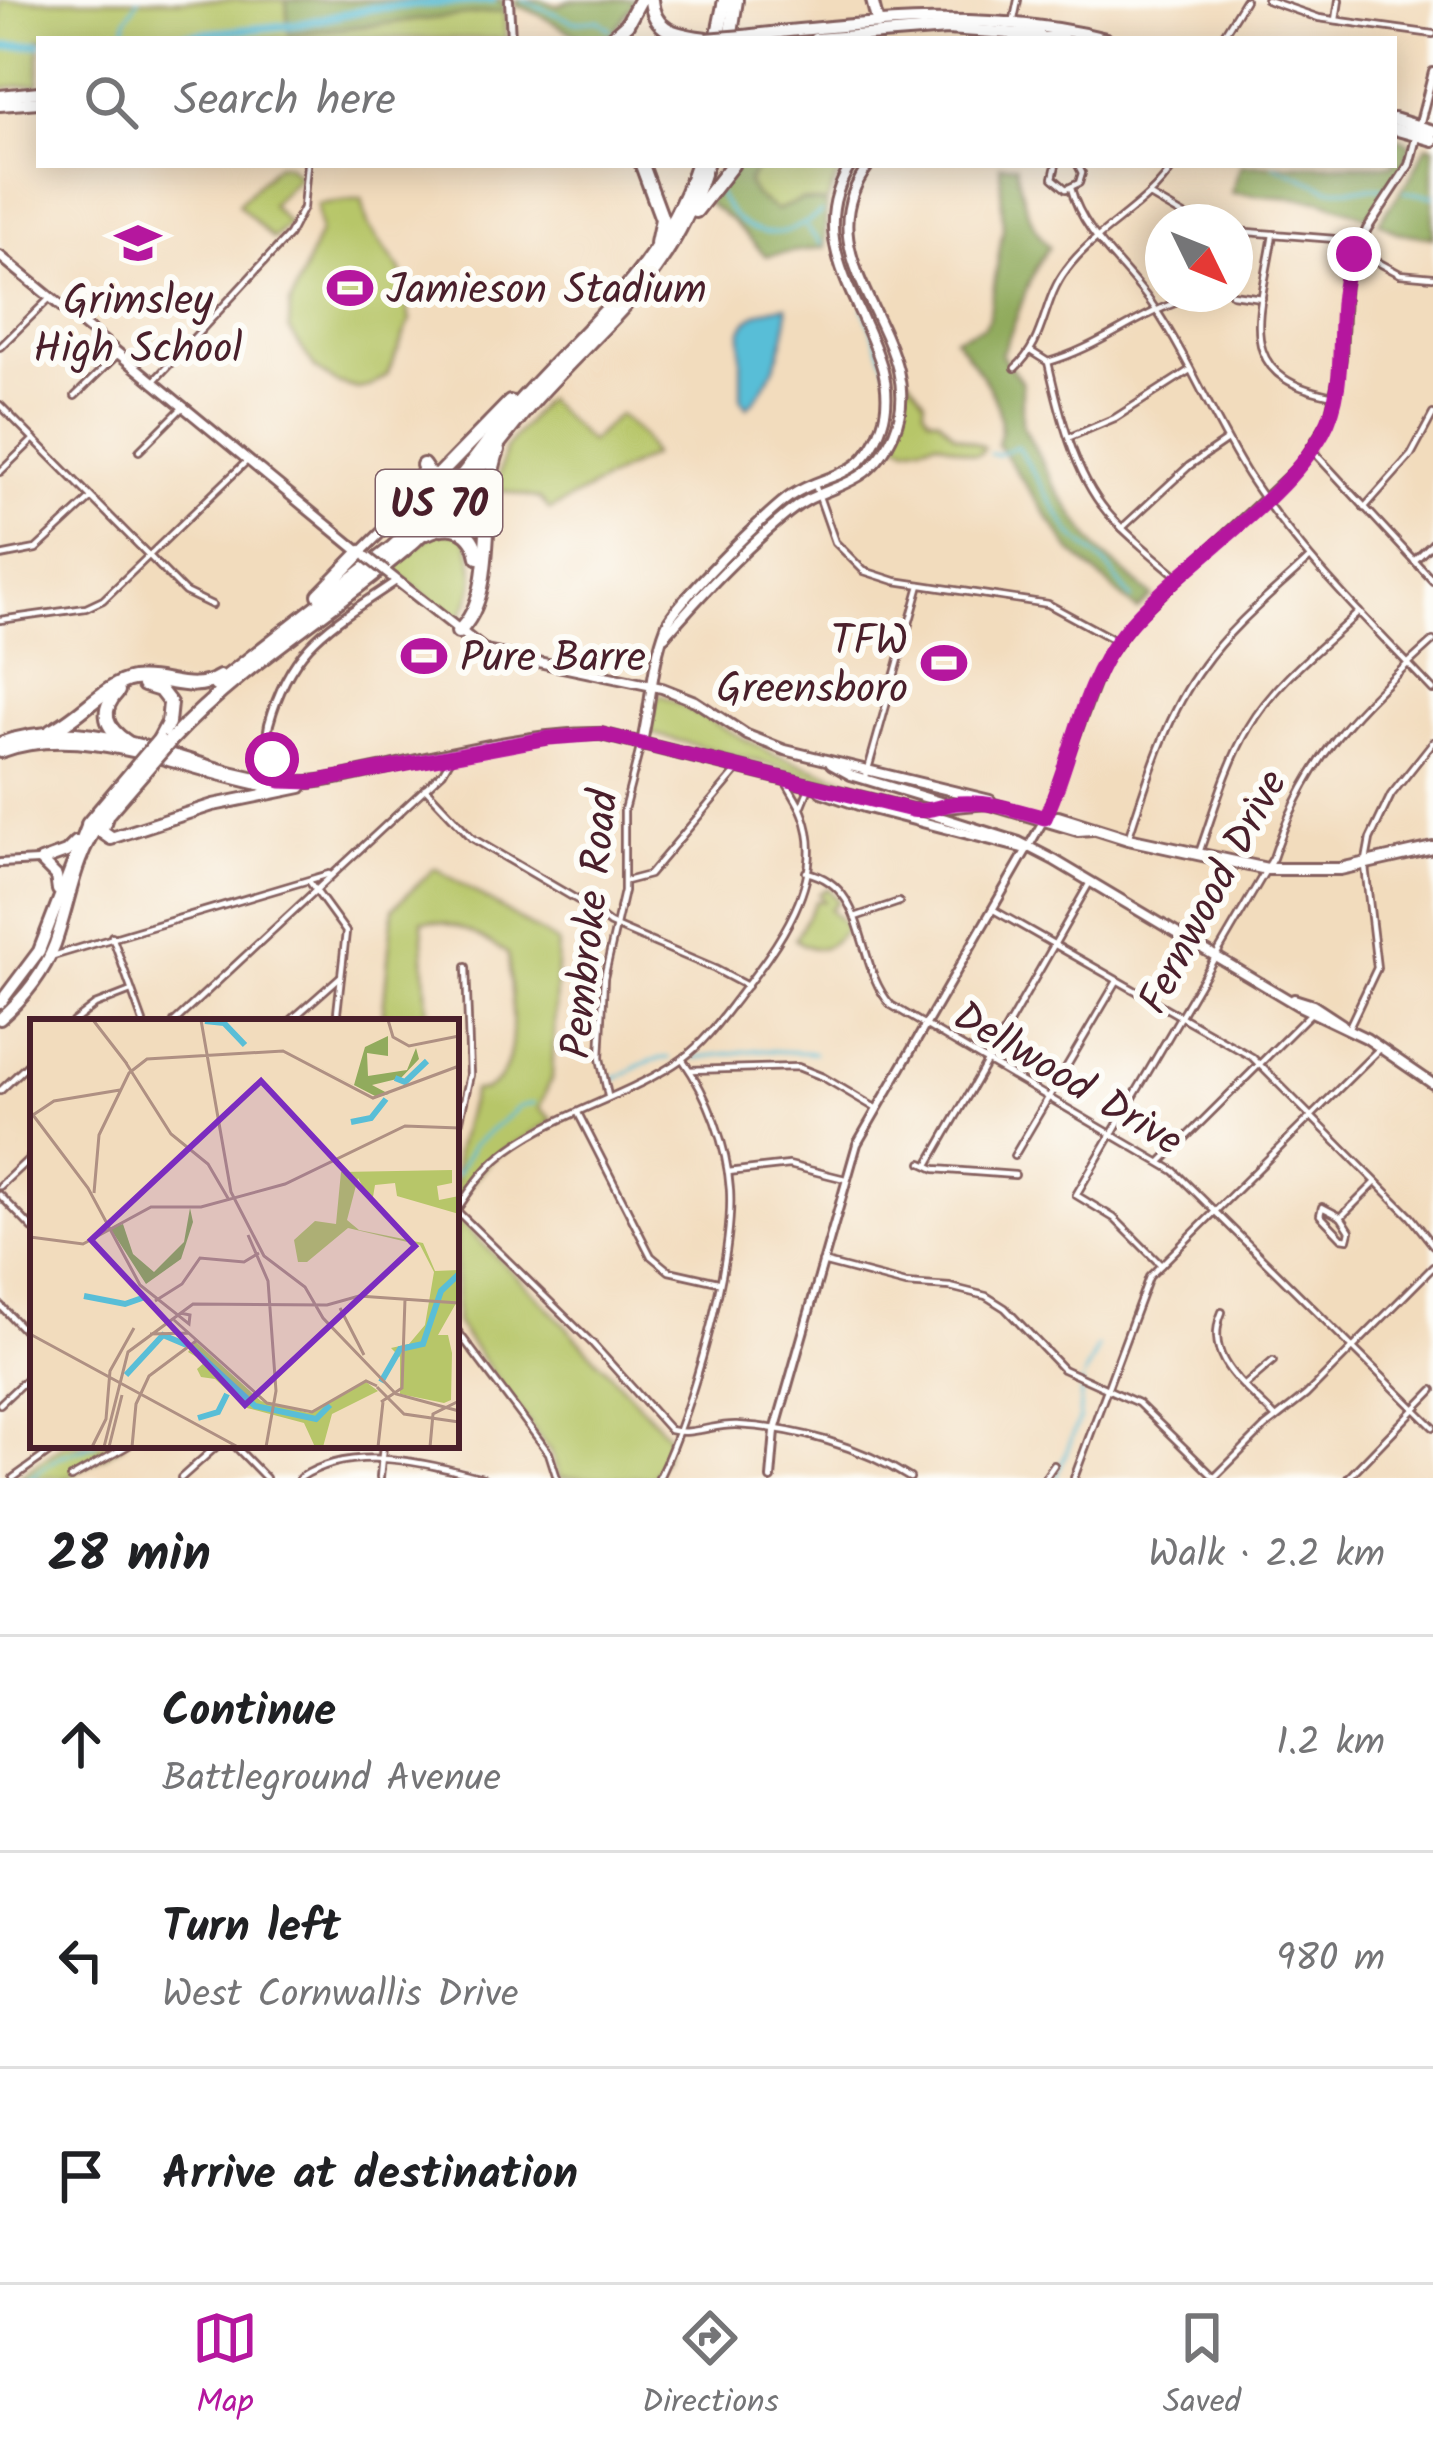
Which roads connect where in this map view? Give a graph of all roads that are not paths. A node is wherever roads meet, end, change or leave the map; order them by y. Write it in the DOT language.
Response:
graph roads {
  1 [pos="509,0"];
  2 [pos="640,0"];
  3 [pos="651,0"];
  4 [pos="722,0"];
  5 [pos="736,0"];
  6 [pos="872,0"];
  7 [pos="1018,0"];
  8 [pos="1245,0"];
  9 [pos="1267,0"];
  10 [pos="1339,0"];
  11 [pos="1336,20"];
  12 [pos="1014,30"];
  13 [pos="879,33"];
  14 [pos="1433,34"];
  15 [pos="511,36"];
  16 [pos="613,36"];
  17 [pos="705,36"];
  18 [pos="720,36"];
  19 [pos="721,36"];
  20 [pos="784,36"];
  21 [pos="847,36"];
  22 [pos="1047,36"];
  23 [pos="1075,36"];
  24 [pos="1223,36"];
  25 [pos="1433,72"];
  26 [pos="36,92"];
  27 [pos="0,96"];
  28 [pos="36,103"];
  29 [pos="0,106"];
  30 [pos="1397,120"];
  31 [pos="1426,133"];
  32 [pos="307,168"];
  33 [pos="643,168"];
  34 [pos="696,168"];
  35 [pos="705,168"];
  36 [pos="730,168"];
  37 [pos="849,168"];
  38 [pos="867,168"];
  39 [pos="1056,168"];
  40 [pos="1079,168"];
  41 [pos="1172,168"];
  42 [pos="1071,188"];
  43 [pos="1150,196"];
  44 [pos="1164,204"];
  45 [pos="1253,232"];
  46 [pos="1274,234"];
  47 [pos="678,237"];
  48 [pos="1098,238"];
  49 [pos="1356,249"];
  50 [pos="0,256"];
  51 [pos="642,271"];
  52 [pos="1433,278"];
  53 [pos="1145,297"];
  54 [pos="1253,297"];
  55 [pos="50,298"];
  56 [pos="1263,298"];
  57 [pos="1157,312"];
  58 [pos="0,347"];
  59 [pos="1031,352"];
  60 [pos="118,353"];
  61 [pos="560,357"];
  62 [pos="1048,362"];
  63 [pos="1015,368"];
  64 [pos="1190,370"];
  65 [pos="153,382"];
  66 [pos="75,396"];
  67 [pos="1336,396"];
  68 [pos="0,404"];
  69 [pos="183,408"];
  70 [pos="1433,414"];
  71 [pos="510,430"];
  72 [pos="1070,437"];
  73 [pos="34,439"];
  74 [pos="1227,440"];
  75 [pos="1312,450"];
  76 [pos="140,451"];
  77 [pos="248,460"];
  78 [pos="423,465"];
  79 [pos="0,472"];
  80 [pos="437,477"];
  81 [pos="815,485"];
  82 [pos="818,496"];
  83 [pos="91,498"];
  84 [pos="1264,499"];
  85 [pos="409,505"];
  86 [pos="1364,508"];
  87 [pos="1122,527"];
  88 [pos="415,540"];
  89 [pos="1433,543"];
  90 [pos="364,555"];
  91 [pos="0,556"];
  92 [pos="149,556"];
  93 [pos="1310,559"];
  94 [pos="1414,561"];
  95 [pos="1179,578"];
  96 [pos="396,580"];
  97 [pos="1433,580"];
  98 [pos="920,585"];
  99 [pos="212,605"];
  100 [pos="1359,612"];
  101 [pos="0,620"];
  102 [pos="293,622"];
  103 [pos="458,632"];
  104 [pos="664,637"];
  105 [pos="1117,641"];
  106 [pos="1433,641"];
  107 [pos="274,642"];
  108 [pos="1408,664"];
  109 [pos="236,672"];
  110 [pos="653,686"];
  111 [pos="1433,690"];
  112 [pos="51,731"];
  113 [pos="165,741"];
  114 [pos="0,742"];
  115 [pos="127,742"];
  116 [pos="642,742"];
  117 [pos="1433,742"];
  118 [pos="0,752"];
  119 [pos="452,756"];
  120 [pos="272,759"];
  121 [pos="830,764"];
  122 [pos="739,767"];
  123 [pos="141,768"];
  124 [pos="869,769"];
  125 [pos="218,775"];
  126 [pos="865,780"];
  127 [pos="262,781"];
  128 [pos="281,781"];
  129 [pos="307,785"];
  130 [pos="803,785"];
  131 [pos="934,785"];
  132 [pos="425,788"];
  133 [pos="895,789"];
  134 [pos="250,797"];
  135 [pos="949,805"];
  136 [pos="213,806"];
  137 [pos="1001,806"];
  138 [pos="801,808"];
  139 [pos="924,812"];
  140 [pos="107,814"];
  141 [pos="1045,818"];
  142 [pos="85,829"];
  143 [pos="111,838"];
  144 [pos="1128,839"];
  145 [pos="1433,848"];
  146 [pos="1027,849"];
  147 [pos="1198,855"];
  148 [pos="41,861"];
  149 [pos="0,863"];
  150 [pos="79,863"];
  151 [pos="1365,866"];
  152 [pos="1267,869"];
  153 [pos="334,871"];
  154 [pos="806,872"];
  155 [pos="626,880"];
  156 [pos="309,881"];
  157 [pos="1090,882"];
  158 [pos="314,891"];
  159 [pos="58,895"];
  160 [pos="899,902"];
  161 [pos="992,909"];
  162 [pos="855,917"];
  163 [pos="615,927"];
  164 [pos="58,933"];
  165 [pos="112,935"];
  166 [pos="1054,944"];
  167 [pos="80,945"];
  168 [pos="1216,955"];
  169 [pos="48,958"];
  170 [pos="466,968"];
  171 [pos="341,976"];
  172 [pos="1118,981"];
  173 [pos="747,986"];
  174 [pos="132,991"];
  175 [pos="1294,999"];
  176 [pos="0,1004"];
  177 [pos="1311,1012"];
  178 [pos="1179,1017"];
  179 [pos="0,1019"];
  180 [pos="77,1019"];
  181 [pos="142,1019"];
  182 [pos="177,1019"];
  183 [pos="292,1019"];
  184 [pos="336,1019"];
  185 [pos="925,1026"];
  186 [pos="1346,1027"];
  187 [pos="1381,1047"];
  188 [pos="682,1058"];
  189 [pos="986,1062"];
  190 [pos="30,1063"];
  191 [pos="1261,1065"];
  192 [pos="690,1070"];
  193 [pos="1433,1084"];
  194 [pos="0,1091"];
  195 [pos="1051,1096"];
  196 [pos="609,1097"];
  197 [pos="877,1109"];
  198 [pos="578,1114"];
  199 [pos="1311,1116"];
  200 [pos="459,1124"];
  201 [pos="1112,1133"];
  202 [pos="1014,1156"];
  203 [pos="30,1158"];
  204 [pos="1161,1162"];
  205 [pos="728,1172"];
  206 [pos="1015,1175"];
  207 [pos="845,1179"];
  208 [pos="1377,1182"];
  209 [pos="0,1191"];
  210 [pos="459,1206"];
  211 [pos="1216,1211"];
  212 [pos="459,1213"];
  213 [pos="1341,1217"];
  214 [pos="30,1226"];
  215 [pos="1433,1245"];
  216 [pos="822,1262"];
  217 [pos="1161,1265"];
  218 [pos="1433,1267"];
  219 [pos="718,1282"];
  220 [pos="0,1305"];
  221 [pos="1222,1312"];
  222 [pos="459,1333"];
  223 [pos="30,1337"];
  224 [pos="1353,1348"];
  225 [pos="1273,1361"];
  226 [pos="30,1376"];
  227 [pos="1245,1385"];
  228 [pos="1106,1388"];
  229 [pos="1433,1390"];
  230 [pos="0,1404"];
  231 [pos="1414,1409"];
  232 [pos="1276,1418"];
  233 [pos="1433,1427"];
  234 [pos="775,1431"];
  235 [pos="676,1432"];
  236 [pos="55,1448"];
  237 [pos="124,1448"];
  238 [pos="215,1448"];
  239 [pos="238,1448"];
  240 [pos="383,1448"];
  241 [pos="382,1460"];
  242 [pos="1054,1466"];
  243 [pos="13,1478"];
  244 [pos="71,1478"];
  245 [pos="181,1478"];
  246 [pos="266,1478"];
  247 [pos="300,1478"];
  248 [pos="380,1478"];
  249 [pos="483,1478"];
  250 [pos="557,1478"];
  251 [pos="659,1478"];
  252 [pos="771,1478"];
  253 [pos="910,1478"];
  254 [pos="1045,1478"];
  255 [pos="1074,1478"];
  256 [pos="1214,1478"];
  257 [pos="1348,1478"];
  1 -- 15 [label="street"];
  2 -- 16 [label="highway"];
  3 -- 17 [label="highway"];
  4 -- 18 [label="highway"];
  5 -- 19 [label="highway"];
  6 -- 13 [label="main road"];
  7 -- 12 [label="street"];
  8 -- 24 [label="street"];
  9 -- 11 [label="street"];
  10 -- 11 [label="street"];
  11 -- 14 [label="street"];
  12 -- 13 [label="main road"];
  12 -- 22 [label="highway"];
  12 -- 23 [label="main road"];
  13 -- 20 [label="main road"];
  13 -- 21 [label="main road"];
  25 -- 31 [label="street"];
  26 -- 27 [label="main road"];
  28 -- 29 [label="main road"];
  30 -- 31 [label="main road"];
  31 -- 49 [label="street"];
  32 -- 65 [label="street"];
  33 -- 51 [label="highway"];
  34 -- 51 [label="highway, US 70"];
  35 -- 47 [label="highway, US 70"];
  36 -- 47 [label="highway"];
  37 -- 81 [label="main road"];
  38 -- 82 [label="main road"];
  39 -- 42 [label="street"];
  40 -- 42 [label="street"];
  41 -- 43 [label="street"];
  42 -- 48 [label="street"];
  43 -- 44 [label="street"];
  43 -- 48 [label="street"];
  45 -- 46 [label="street"];
  46 -- 49 [label="street"];
  46 -- 56 [label="street"];
  47 -- 71 [label="highway, US 70"];
  48 -- 53 [label="street"];
  48 -- 59 [label="street"];
  49 -- 52 [label="street"];
  49 -- 67 [label="street"];
  50 -- 55 [label="main road"];
  51 -- 61 [label="highway, US 70"];
  54 -- 56 [label="street"];
  55 -- 58 [label="street"];
  55 -- 60 [label="main road"];
  56 -- 67 [label="street"];
  57 -- 62 [label="street"];
  57 -- 64 [label="street"];
  59 -- 62 [label="street"];
  59 -- 63 [label="street"];
  60 -- 65 [label="main road"];
  60 -- 66 [label="street"];
  61 -- 80 [label="highway"];
  61 -- 102 [label="highway, US 70"];
  62 -- 72 [label="street"];
  64 -- 72 [label="street"];
  64 -- 74 [label="street"];
  65 -- 69 [label="main road"];
  67 -- 75 [label="street"];
  68 -- 73 [label="street"];
  69 -- 76 [label="street"];
  69 -- 77 [label="main road"];
  70 -- 86 [label="street"];
  71 -- 88 [label="highway, US 70"];
  71 -- 103 [label="highway"];
  72 -- 87 [label="street"];
  73 -- 79 [label="street"];
  73 -- 83 [label="street"];
  74 -- 84 [label="street"];
  74 -- 87 [label="street"];
  75 -- 84 [label="street"];
  75 -- 86 [label="street"];
  77 -- 90 [label="main road"];
  77 -- 92 [label="street"];
  78 -- 80 [label="highway"];
  78 -- 85 [label="main road"];
  80 -- 85 [label="main road"];
  81 -- 82 [label="street"];
  81 -- 104 [label="main road"];
  82 -- 98 [label="street"];
  82 -- 104 [label="main road"];
  83 -- 91 [label="street"];
  83 -- 92 [label="street"];
  84 -- 93 [label="street"];
  84 -- 95 [label="street"];
  85 -- 90 [label="main road"];
  86 -- 94 [label="street"];
  87 -- 95 [label="street"];
  88 -- 103 [label="highway"];
  88 -- 107 [label="highway, US 70"];
  89 -- 94 [label="street"];
  90 -- 96 [label="main road, bridge"];
  90 -- 102 [label="highway"];
  92 -- 99 [label="street"];
  92 -- 101 [label="street"];
  93 -- 100 [label="street"];
  93 -- 144 [label="street"];
  94 -- 97 [label="street"];
  95 -- 105 [label="street"];
  96 -- 103 [label="main road"];
  96 -- 120 [label="street"];
  98 -- 105 [label="street"];
  98 -- 124 [label="street"];
  100 -- 108 [label="street"];
  100 -- 147 [label="street"];
  102 -- 107 [label="highway, US 70"];
  103 -- 110 [label="main road"];
  104 -- 110 [label="main road, Pembroke Road"];
  105 -- 141 [label="street"];
  106 -- 108 [label="street, Fernwood Drive"];
  107 -- 109 [label="highway, US 70"];
  108 -- 111 [label="street"];
  108 -- 152 [label="street, Fernwood Drive"];
  109 -- 112 [label="highway"];
  109 -- 113 [label="highway, US 70"];
  110 -- 116 [label="main road, Pembroke Road"];
  110 -- 121 [label="main road"];
  112 -- 114 [label="main road"];
  112 -- 115 [label="main road"];
  113 -- 115 [label="highway"];
  113 -- 123 [label="highway, US 70, bridge"];
  115 -- 127 [label="main road"];
  116 -- 119 [label="main road"];
  116 -- 122 [label="main road"];
  116 -- 155 [label="street, Pembroke Road"];
  117 -- 151 [label="street"];
  118 -- 125 [label="main road"];
  119 -- 129 [label="main road"];
  119 -- 132 [label="street"];
  120 -- 127 [label="street"];
  120 -- 128 [label="main road"];
  121 -- 124 [label="main road"];
  121 -- 126 [label="main road"];
  122 -- 130 [label="main road"];
  122 -- 155 [label="street"];
  123 -- 140 [label="highway, US 70"];
  123 -- 142 [label="highway, US 70"];
  124 -- 126 [label="street"];
  124 -- 131 [label="main road"];
  125 -- 127 [label="main road"];
  125 -- 136 [label="main road"];
  126 -- 133 [label="main road"];
  127 -- 128 [label="main road"];
  127 -- 129 [label="main road"];
  127 -- 134 [label="main road"];
  128 -- 129 [label="main road"];
  129 -- 134 [label="main road"];
  130 -- 138 [label="street"];
  130 -- 138 [label="street"];
  130 -- 139 [label="main road"];
  130 -- 139 [label="main road"];
  130 -- 146 [label="main road"];
  131 -- 133 [label="main road"];
  131 -- 137 [label="main road"];
  132 -- 153 [label="street"];
  132 -- 163 [label="street"];
  133 -- 135 [label="main road"];
  134 -- 136 [label="main road"];
  135 -- 137 [label="main road"];
  135 -- 139 [label="main road"];
  136 -- 143 [label="main road"];
  137 -- 141 [label="main road"];
  138 -- 154 [label="street"];
  139 -- 146 [label="main road"];
  140 -- 143 [label="highway"];
  140 -- 150 [label="main road, US 70"];
  141 -- 144 [label="main road"];
  141 -- 146 [label="street"];
  142 -- 148 [label="main road"];
  142 -- 159 [label="main road, US 70"];
  143 -- 150 [label="main road"];
  144 -- 147 [label="main road"];
  145 -- 151 [label="main road"];
  146 -- 157 [label="main road"];
  146 -- 161 [label="street"];
  147 -- 152 [label="main road"];
  148 -- 149 [label="street"];
  148 -- 159 [label="main road"];
  150 -- 164 [label="main road, US 70"];
  151 -- 152 [label="main road"];
  151 -- 186 [label="street"];
  152 -- 168 [label="street, Fernwood Drive"];
  153 -- 156 [label="street"];
  153 -- 158 [label="street"];
  154 -- 162 [label="street, Dellwood Drive"];
  154 -- 173 [label="street"];
  155 -- 163 [label="street, Pembroke Road"];
  156 -- 158 [label="street"];
  156 -- 165 [label="street"];
  157 -- 166 [label="street"];
  157 -- 168 [label="main road"];
  158 -- 171 [label="street"];
  158 -- 182 [label="street"];
  159 -- 176 [label="main road, US 70"];
  160 -- 162 [label="street"];
  161 -- 166 [label="street"];
  161 -- 185 [label="street"];
  162 -- 185 [label="street, Dellwood Drive"];
  163 -- 173 [label="street"];
  163 -- 196 [label="street, Pembroke Road"];
  164 -- 167 [label="street"];
  164 -- 169 [label="main road, US 70"];
  165 -- 167 [label="street"];
  165 -- 174 [label="street"];
  166 -- 172 [label="street"];
  166 -- 189 [label="street"];
  167 -- 169 [label="street"];
  168 -- 175 [label="main road"];
  168 -- 178 [label="street, Fernwood Drive"];
  169 -- 179 [label="main road, US 70"];
  170 -- 200 [label="street"];
  171 -- 183 [label="street"];
  171 -- 184 [label="street"];
  172 -- 178 [label="street"];
  172 -- 195 [label="street"];
  173 -- 188 [label="street"];
  174 -- 180 [label="street"];
  174 -- 181 [label="street"];
  175 -- 177 [label="main road"];
  175 -- 186 [label="main road"];
  177 -- 186 [label="main road"];
  177 -- 191 [label="street"];
  178 -- 191 [label="street"];
  178 -- 201 [label="street, Fernwood Drive"];
  185 -- 189 [label="street, Dellwood Drive"];
  185 -- 197 [label="street"];
  186 -- 187 [label="main road"];
  187 -- 193 [label="main road"];
  187 -- 199 [label="street"];
  188 -- 192 [label="street"];
  188 -- 196 [label="street"];
  189 -- 195 [label="street, Dellwood Drive"];
  189 -- 206 [label="street"];
  190 -- 194 [label="street"];
  191 -- 199 [label="street"];
  191 -- 204 [label="street"];
  192 -- 197 [label="street"];
  192 -- 205 [label="street"];
  195 -- 201 [label="street, Dellwood Drive"];
  195 -- 202 [label="street"];
  196 -- 198 [label="street"];
  197 -- 207 [label="street"];
  198 -- 210 [label="street"];
  198 -- 219 [label="street, Pembroke Road"];
  199 -- 208 [label="street"];
  199 -- 211 [label="street"];
  201 -- 204 [label="street, Dellwood Drive"];
  201 -- 217 [label="street, Fernwood Drive"];
  203 -- 209 [label="street"];
  204 -- 211 [label="street, Dellwood Drive"];
  205 -- 207 [label="street"];
  205 -- 219 [label="street"];
  207 -- 216 [label="street"];
  208 -- 213 [label="street"];
  208 -- 215 [label="street"];
  209 -- 214 [label="street"];
  211 -- 217 [label="street"];
  211 -- 224 [label="street, Dellwood Drive"];
  212 -- 235 [label="street"];
  213 -- 213 [label="street"];
  216 -- 228 [label="street"];
  216 -- 234 [label="street"];
  217 -- 228 [label="street"];
  218 -- 224 [label="street"];
  219 -- 235 [label="street"];
  220 -- 223 [label="street"];
  221 -- 227 [label="street"];
  222 -- 250 [label="street"];
  224 -- 231 [label="street, Dellwood Drive"];
  224 -- 232 [label="street"];
  225 -- 227 [label="street"];
  226 -- 230 [label="street"];
  227 -- 232 [label="street"];
  228 -- 255 [label="street"];
  228 -- 256 [label="street"];
  229 -- 231 [label="street"];
  231 -- 233 [label="street, Dellwood Drive"];
  231 -- 257 [label="street"];
  232 -- 256 [label="street"];
  234 -- 235 [label="street"];
  234 -- 252 [label="street"];
  234 -- 253 [label="street"];
  235 -- 251 [label="street"];
  236 -- 243 [label="street"];
  237 -- 244 [label="street"];
  238 -- 245 [label="street"];
  239 -- 246 [label="street"];
  240 -- 241 [label="street"];
  241 -- 247 [label="street"];
  241 -- 248 [label="street"];
  241 -- 249 [label="street"];
  242 -- 254 [label="street"];
}
